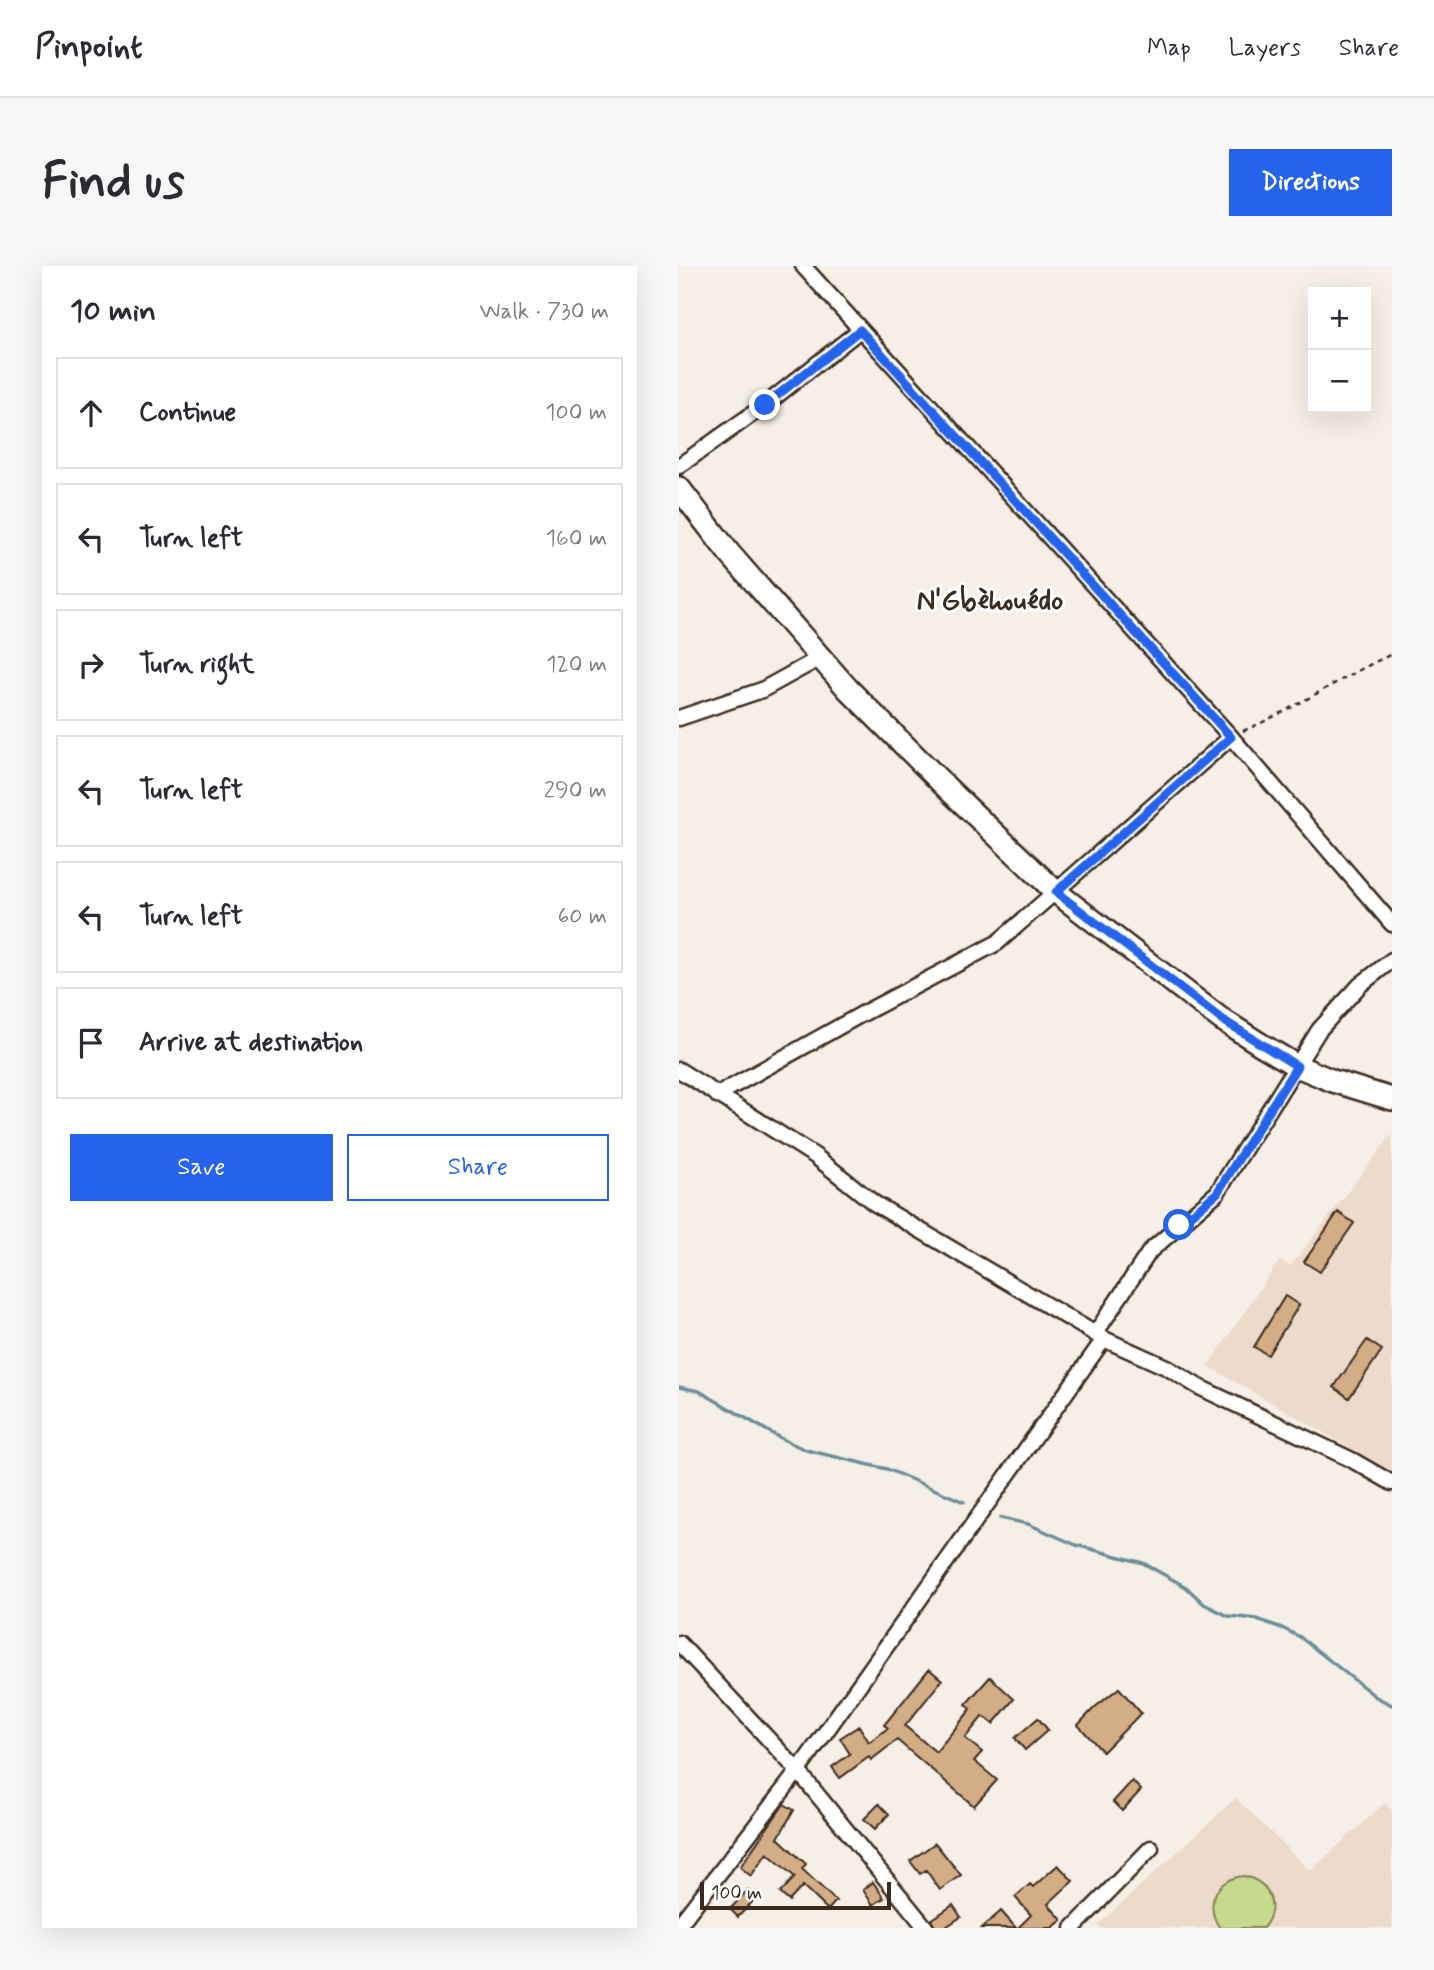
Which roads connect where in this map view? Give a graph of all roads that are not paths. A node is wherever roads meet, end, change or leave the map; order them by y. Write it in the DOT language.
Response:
graph roads {
  1 [pos="803,266"];
  2 [pos="860,330"];
  3 [pos="679,466"];
  4 [pos="679,488"];
  5 [pos="820,658"];
  6 [pos="679,718"];
  7 [pos="1231,737"];
  8 [pos="1056,892"];
  9 [pos="1392,925"];
  10 [pos="1392,960"];
  11 [pos="1297,1066"];
  12 [pos="679,1070"];
  13 [pos="717,1095"];
  14 [pos="1392,1099"];
  15 [pos="1100,1337"];
  16 [pos="1392,1483"];
  17 [pos="679,1643"];
  18 [pos="798,1770"];
  19 [pos="1151,1848"];
  20 [pos="679,1924"];
  21 [pos="926,1928"];
  22 [pos="1074,1928"];
  1 -- 2 [label="street"];
  2 -- 3 [label="street"];
  2 -- 7 [label="street"];
  4 -- 5 [label="street"];
  5 -- 6 [label="street"];
  5 -- 8 [label="street"];
  7 -- 8 [label="street"];
  7 -- 9 [label="street"];
  8 -- 11 [label="street"];
  8 -- 13 [label="street"];
  10 -- 11 [label="street"];
  11 -- 14 [label="street"];
  11 -- 15 [label="street"];
  12 -- 13 [label="street"];
  13 -- 15 [label="street"];
  15 -- 16 [label="street"];
  15 -- 18 [label="street"];
  17 -- 18 [label="street"];
  18 -- 20 [label="street"];
  18 -- 21 [label="street"];
  19 -- 22 [label="street"];
}
